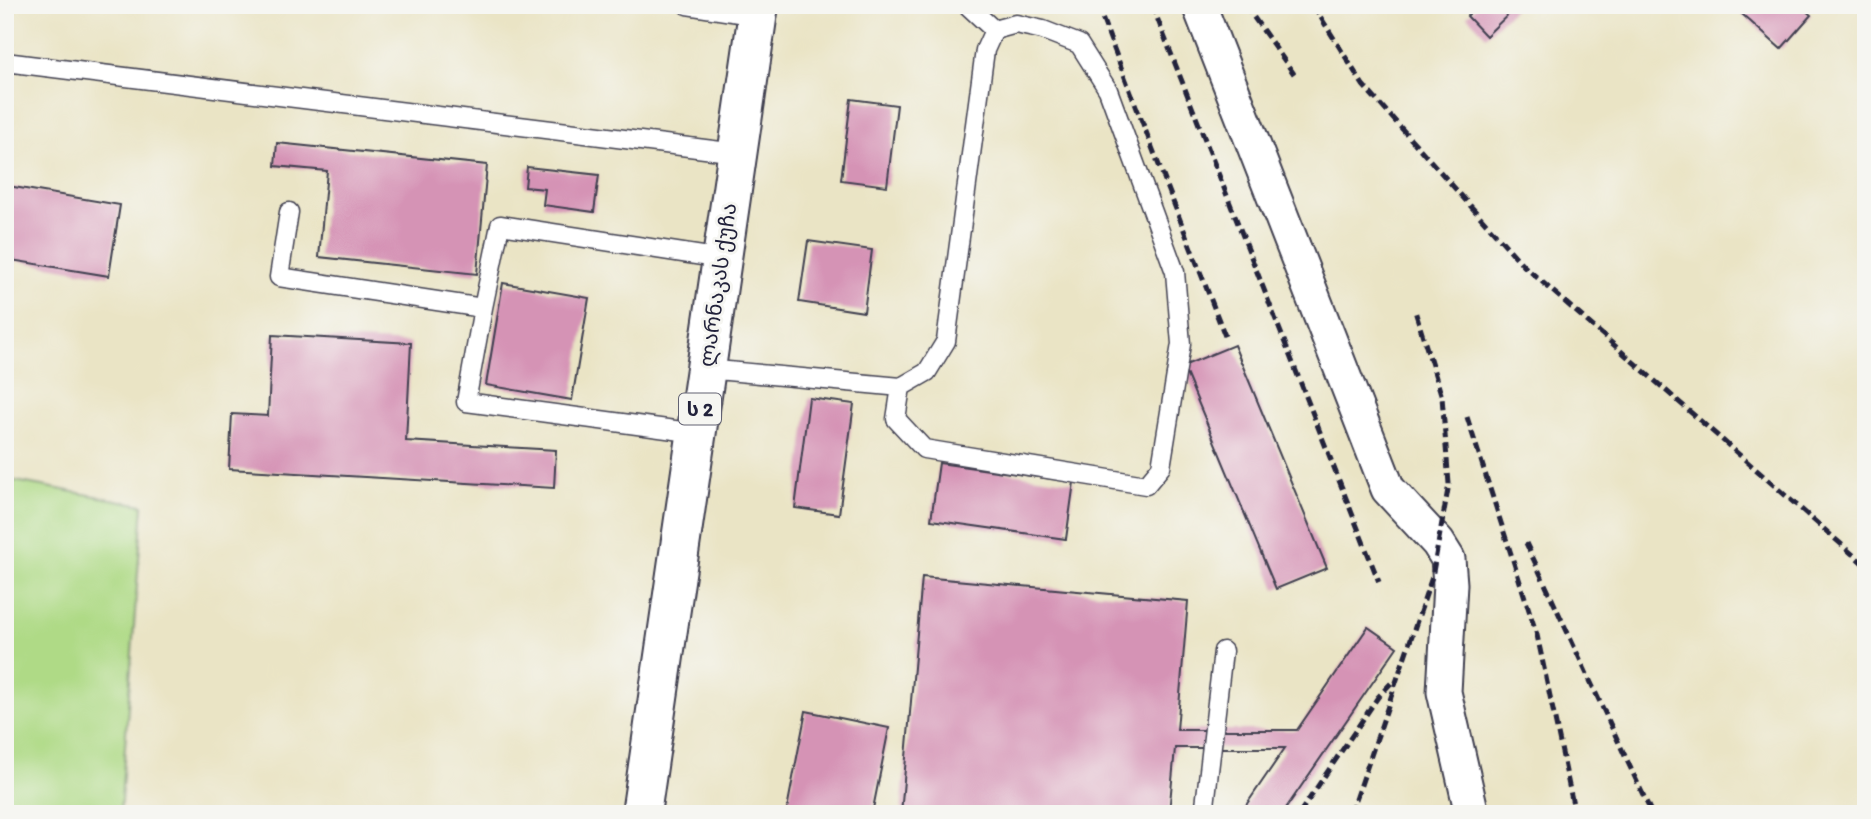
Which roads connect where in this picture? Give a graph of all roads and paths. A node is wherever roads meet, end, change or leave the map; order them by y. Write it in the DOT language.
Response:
graph roads {
  1 [pos="687,5"];
  2 [pos="967,5"];
  3 [pos="1199,5"];
  4 [pos="759,11"];
  5 [pos="994,30"];
  6 [pos="5,62"];
  7 [pos="737,153"];
  8 [pos="289,212"];
  9 [pos="722,259"];
  10 [pos="483,308"];
  11 [pos="706,369"];
  12 [pos="901,387"];
  13 [pos="697,433"];
  14 [pos="1223,651"];
  15 [pos="641,814"];
  16 [pos="1204,814"];
  17 [pos="1472,814"];
  1 -- 4 [label="lane"];
  2 -- 5 [label="lane"];
  3 -- 17 [label="street"];
  4 -- 7 [label="highway, ლარნაკას ქუჩა / ს 2"];
  5 -- 12 [label="lane"];
  5 -- 12 [label="lane"];
  6 -- 7 [label="lane"];
  7 -- 9 [label="highway, ლარნაკას ქუჩა / ს 2"];
  8 -- 10 [label="lane"];
  9 -- 10 [label="lane"];
  9 -- 11 [label="highway, ლარნაკას ქუჩა / ს 2"];
  10 -- 13 [label="lane"];
  11 -- 12 [label="lane"];
  11 -- 13 [label="highway, ლარნაკას ქუჩა / ს 2"];
  13 -- 15 [label="highway, ლარნაკას ქუჩა / ს 2"];
  14 -- 16 [label="lane"];
}
